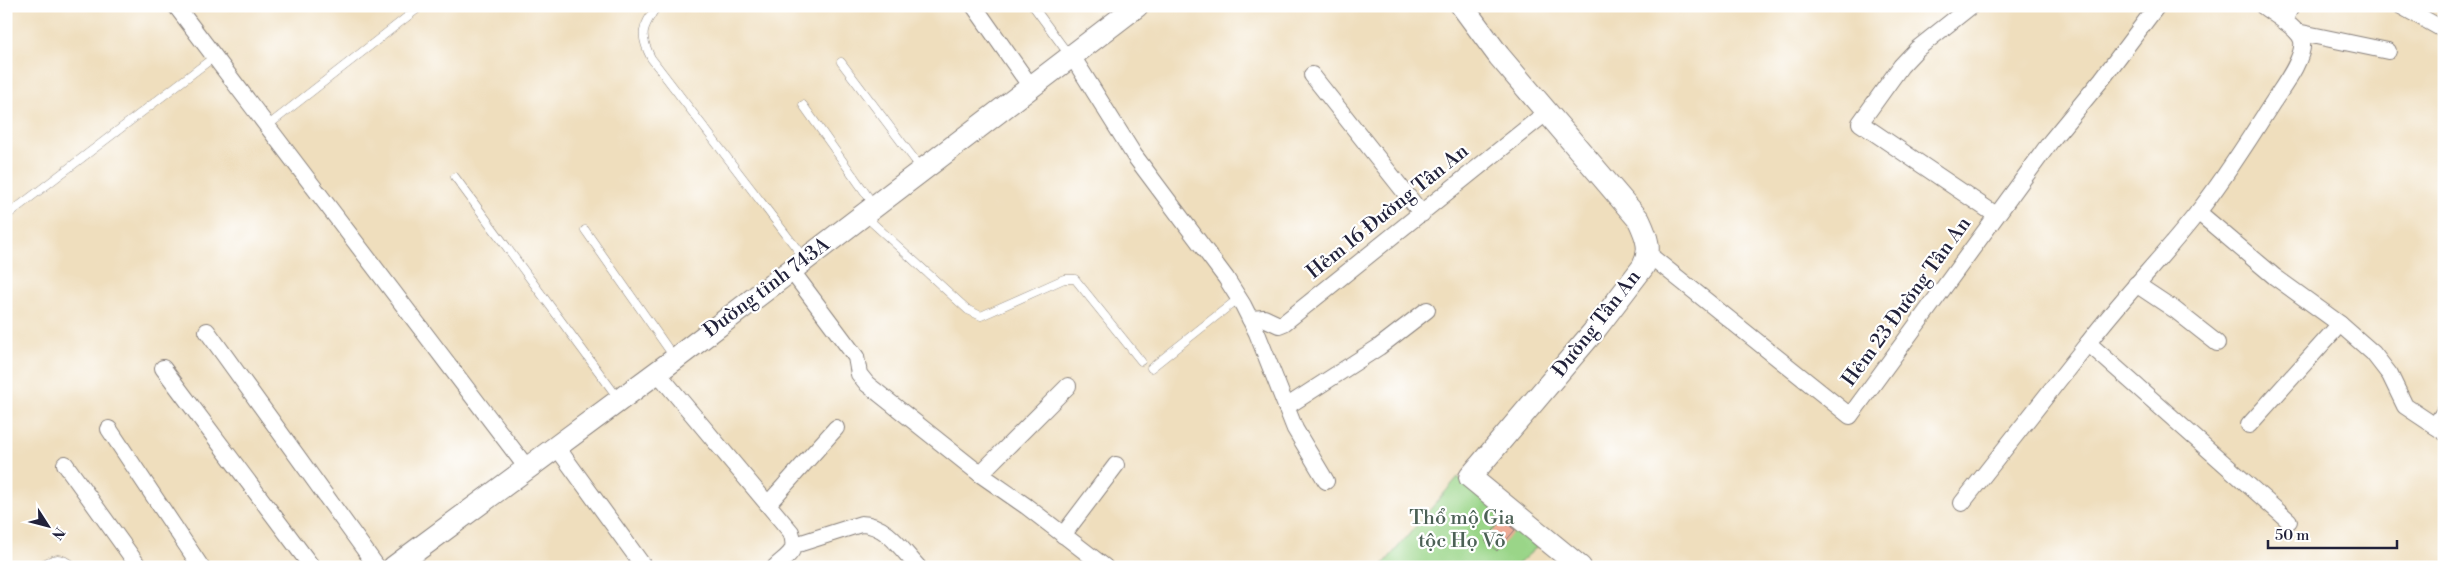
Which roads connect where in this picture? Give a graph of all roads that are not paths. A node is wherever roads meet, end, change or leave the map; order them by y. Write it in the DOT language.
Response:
graph roads {
  1 [pos="176,6"];
  2 [pos="421,6"];
  3 [pos="657,6"];
  4 [pos="974,6"];
  5 [pos="1033,6"];
  6 [pos="1462,6"];
  7 [pos="1971,6"];
  8 [pos="2157,6"];
  9 [pos="2263,6"];
  10 [pos="2291,6"];
  11 [pos="2401,6"];
  12 [pos="1131,8"];
  13 [pos="2284,22"];
  14 [pos="2444,30"];
  15 [pos="2297,32"];
  16 [pos="2388,51"];
  17 [pos="214,57"];
  18 [pos="1071,57"];
  19 [pos="841,62"];
  20 [pos="1312,75"];
  21 [pos="1031,87"];
  22 [pos="803,105"];
  23 [pos="1547,112"];
  24 [pos="266,127"];
  25 [pos="922,170"];
  26 [pos="455,177"];
  27 [pos="870,210"];
  28 [pos="2198,212"];
  29 [pos="1422,214"];
  30 [pos="1996,215"];
  31 [pos="6,216"];
  32 [pos="585,230"];
  33 [pos="1648,254"];
  34 [pos="798,265"];
  35 [pos="2136,284"];
  36 [pos="1238,298"];
  37 [pos="1427,310"];
  38 [pos="1250,319"];
  39 [pos="2340,324"];
  40 [pos="206,332"];
  41 [pos="2088,343"];
  42 [pos="2217,343"];
  43 [pos="675,359"];
  44 [pos="1141,361"];
  45 [pos="163,368"];
  46 [pos="1151,368"];
  47 [pos="656,372"];
  48 [pos="1068,386"];
  49 [pos="620,399"];
  50 [pos="1286,408"];
  51 [pos="2444,412"];
  52 [pos="2250,425"];
  53 [pos="836,428"];
  54 [pos="109,429"];
  55 [pos="2441,430"];
  56 [pos="556,446"];
  57 [pos="65,464"];
  58 [pos="1116,465"];
  59 [pos="527,468"];
  60 [pos="980,474"];
  61 [pos="1326,481"];
  62 [pos="1962,503"];
  63 [pos="768,504"];
  64 [pos="2289,521"];
  65 [pos="1063,534"];
  66 [pos="794,545"];
  67 [pos="39,567"];
  68 [pos="73,567"];
  69 [pos="139,567"];
  70 [pos="201,567"];
  71 [pos="312,567"];
  72 [pos="377,567"];
  73 [pos="394,567"];
  74 [pos="644,567"];
  75 [pos="775,567"];
  76 [pos="918,567"];
  77 [pos="1105,567"];
  78 [pos="1580,567"];
  1 -- 17 [label="street"];
  2 -- 24 [label="lane"];
  3 -- 34 [label="lane"];
  4 -- 21 [label="street"];
  5 -- 18 [label="lane"];
  6 -- 23 [label="main road, Đường Tân An"];
  7 -- 30 [label="street"];
  8 -- 30 [label="street, Hẻm 23 Đường Tân An"];
  9 -- 13 [label="street"];
  10 -- 13 [label="street"];
  11 -- 14 [label="street"];
  12 -- 18 [label="main road, Đường tỉnh 743A"];
  13 -- 15 [label="street"];
  15 -- 16 [label="street"];
  15 -- 28 [label="street"];
  17 -- 24 [label="street"];
  17 -- 31 [label="lane"];
  18 -- 21 [label="main road, Đường tỉnh 743A"];
  18 -- 36 [label="street"];
  19 -- 25 [label="lane"];
  20 -- 29 [label="street"];
  21 -- 25 [label="main road, Đường tỉnh 743A"];
  22 -- 27 [label="lane"];
  23 -- 29 [label="street, Hẻm 16 Đường Tân An"];
  23 -- 33 [label="main road, Đường Tân An"];
  24 -- 59 [label="street"];
  25 -- 27 [label="main road, Đường tỉnh 743A"];
  26 -- 49 [label="lane"];
  27 -- 34 [label="main road, Đường tỉnh 743A"];
  27 -- 44 [label="lane"];
  28 -- 35 [label="street"];
  28 -- 39 [label="street"];
  29 -- 38 [label="street, Hẻm 16 Đường Tân An"];
  30 -- 33 [label="street, Hẻm 23 Đường Tân An"];
  32 -- 43 [label="lane"];
  33 -- 78 [label="main road, Đường Tân An"];
  34 -- 43 [label="main road, Đường tỉnh 743A"];
  34 -- 60 [label="street"];
  35 -- 41 [label="street"];
  35 -- 42 [label="street"];
  36 -- 38 [label="street"];
  36 -- 46 [label="lane"];
  37 -- 50 [label="street"];
  38 -- 50 [label="street"];
  39 -- 52 [label="street"];
  39 -- 55 [label="street"];
  40 -- 72 [label="street"];
  41 -- 62 [label="street"];
  41 -- 64 [label="street"];
  43 -- 47 [label="main road, Đường tỉnh 743A"];
  45 -- 71 [label="street"];
  47 -- 49 [label="main road, Đường tỉnh 743A"];
  47 -- 63 [label="street"];
  48 -- 60 [label="street"];
  49 -- 56 [label="main road, Đường tỉnh 743A"];
  50 -- 61 [label="street"];
  51 -- 55 [label="street"];
  53 -- 63 [label="street"];
  54 -- 70 [label="street"];
  56 -- 59 [label="main road, Đường tỉnh 743A"];
  56 -- 74 [label="street"];
  57 -- 69 [label="street"];
  58 -- 65 [label="street"];
  59 -- 73 [label="main road, Đường tỉnh 743A"];
  60 -- 65 [label="street"];
  63 -- 66 [label="street"];
  65 -- 77 [label="street"];
  66 -- 75 [label="street"];
  66 -- 76 [label="street"];
  67 -- 68 [label="lane"];
}
